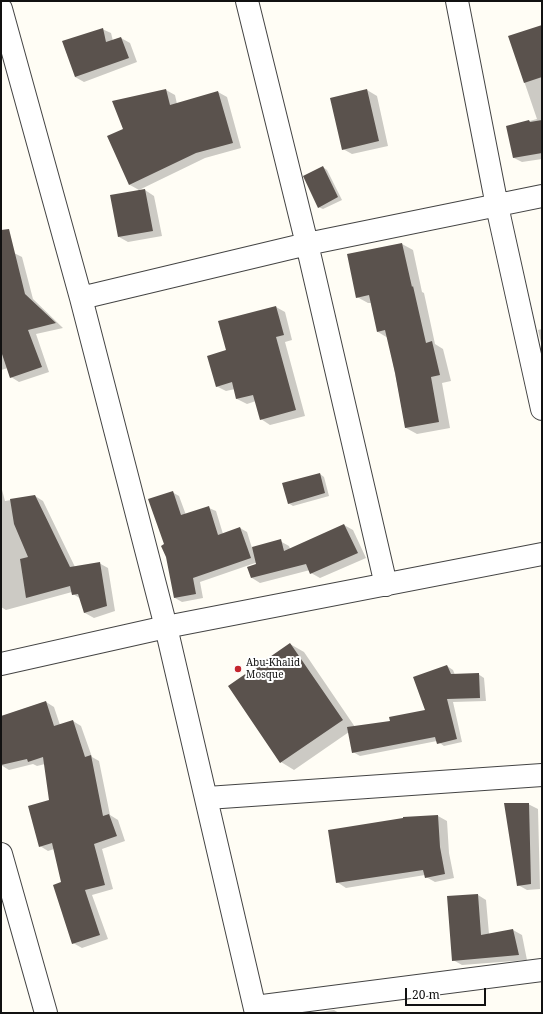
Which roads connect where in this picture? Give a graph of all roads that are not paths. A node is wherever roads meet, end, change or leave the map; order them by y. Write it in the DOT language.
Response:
graph roads {
  1 [pos="247,1"];
  2 [pos="457,1"];
  3 [pos="1,9"];
  4 [pos="542,196"];
  5 [pos="497,206"];
  6 [pos="307,244"];
  7 [pos="81,298"];
  8 [pos="542,409"];
  9 [pos="542,554"];
  10 [pos="386,585"];
  11 [pos="166,627"];
  12 [pos="1,664"];
  13 [pos="542,775"];
  14 [pos="207,798"];
  15 [pos="1,854"];
  16 [pos="542,970"];
  17 [pos="256,1010"];
  18 [pos="46,1013"];
  1 -- 6 [label="street"];
  2 -- 5 [label="street"];
  3 -- 7 [label="street"];
  4 -- 5 [label="street"];
  5 -- 6 [label="street"];
  5 -- 8 [label="street"];
  6 -- 7 [label="street"];
  6 -- 10 [label="street"];
  7 -- 11 [label="street"];
  9 -- 10 [label="street"];
  10 -- 11 [label="street"];
  11 -- 12 [label="street"];
  11 -- 14 [label="street"];
  13 -- 14 [label="street"];
  14 -- 17 [label="street"];
  15 -- 18 [label="street"];
  16 -- 17 [label="street"];
}
